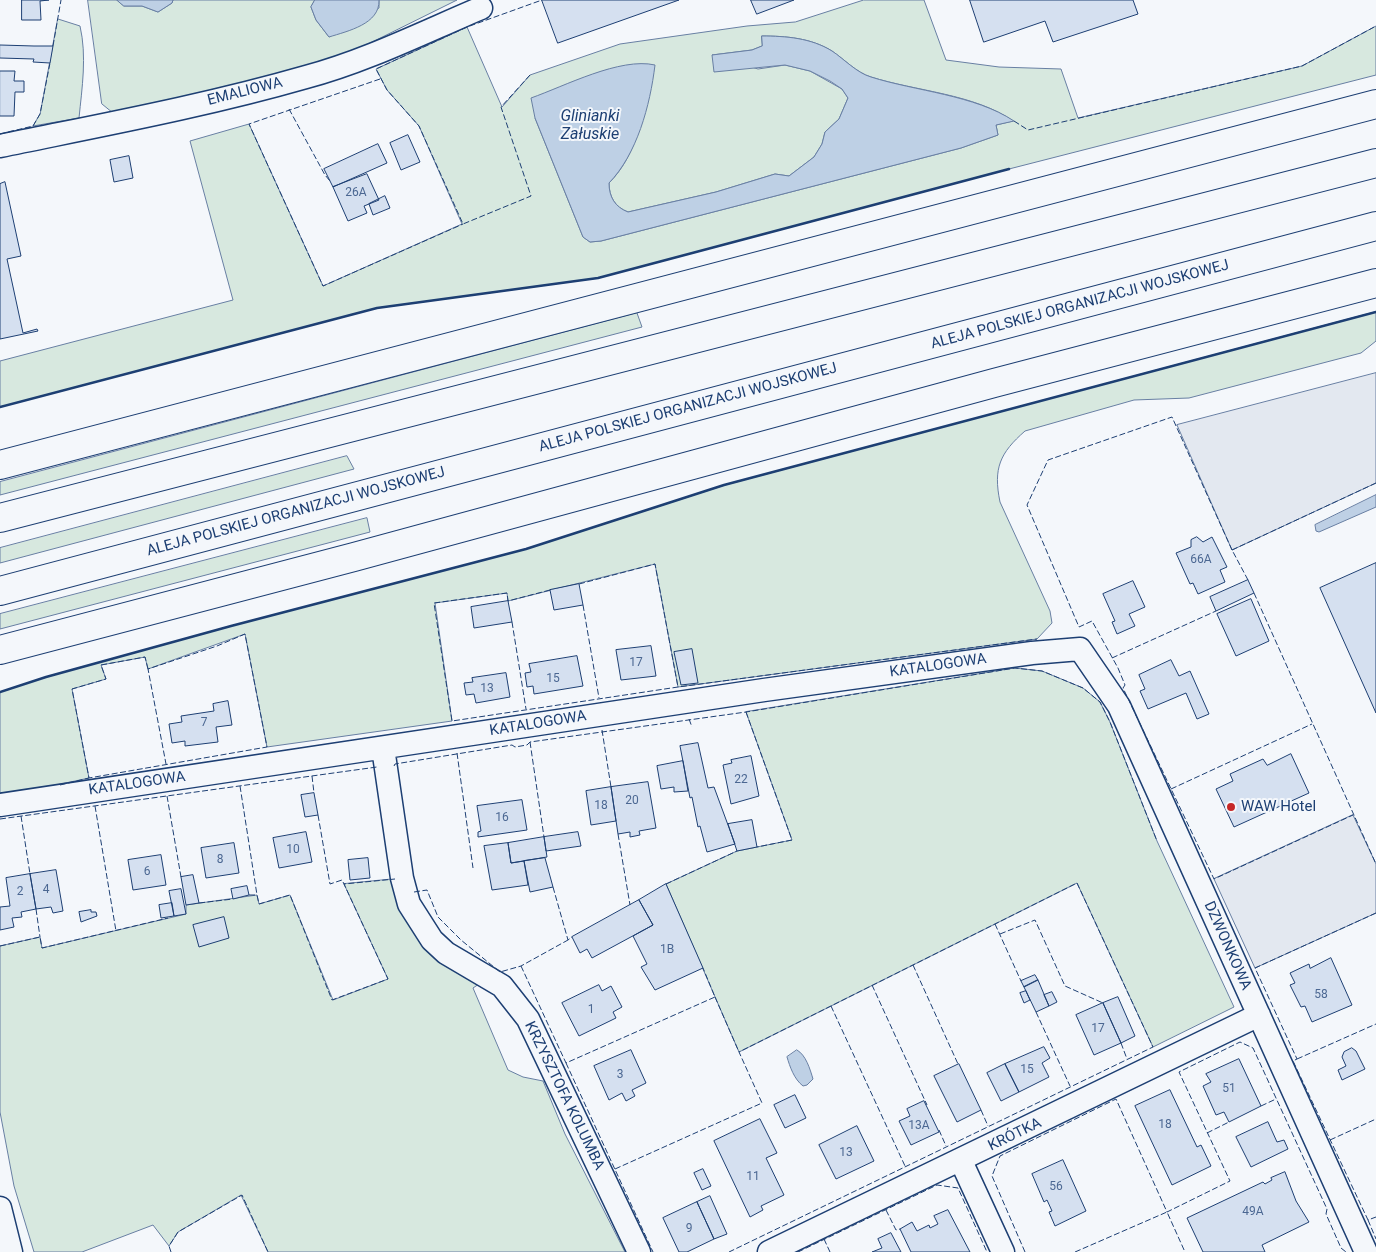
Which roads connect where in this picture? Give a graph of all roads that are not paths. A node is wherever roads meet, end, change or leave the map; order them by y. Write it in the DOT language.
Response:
graph roads {
  1 [pos="481,8"];
  2 [pos="1376,104"];
  3 [pos="0,146"];
  4 [pos="1376,163"];
  5 [pos="1376,226"];
  6 [pos="1376,283"];
  7 [pos="88,442"];
  8 [pos="0,452"];
  9 [pos="0,465"];
  10 [pos="0,518"];
  11 [pos="0,591"];
  12 [pos="36,641"];
  13 [pos="1076,649"];
  14 [pos="0,650"];
  15 [pos="0,655"];
  16 [pos="383,748"];
  17 [pos="0,804"];
  18 [pos="1259,1015"];
  19 [pos="961,1161"];
  20 [pos="0,1208"];
  21 [pos="11,1252"];
  22 [pos="639,1252"];
  23 [pos="769,1252"];
  24 [pos="1003,1252"];
  25 [pos="1366,1252"];
  1 -- 3 [label="street, EMALIOWA"];
  2 -- 7 [label="highway"];
  4 -- 10 [label="highway"];
  5 -- 11 [label="highway, ALEJA POLSKIEJ ORGANIZACJI WOJSKOWEJ"];
  6 -- 12 [label="highway"];
  7 -- 8 [label="highway"];
  7 -- 9 [label="highway"];
  12 -- 14 [label="highway"];
  12 -- 15 [label="highway"];
  13 -- 16 [label="street, KATALOGOWA"];
  13 -- 18 [label="street, DZWONKOWA"];
  16 -- 17 [label="street, KATALOGOWA"];
  16 -- 22 [label="street, KRZYSZTOFA KOLUMBA"];
  18 -- 19 [label="street, KRÓTKA"];
  18 -- 25 [label="street, DZWONKOWA"];
  19 -- 23 [label="street, KRÓTKA"];
  19 -- 24 [label="street"];
  20 -- 21 [label="street"];
}
